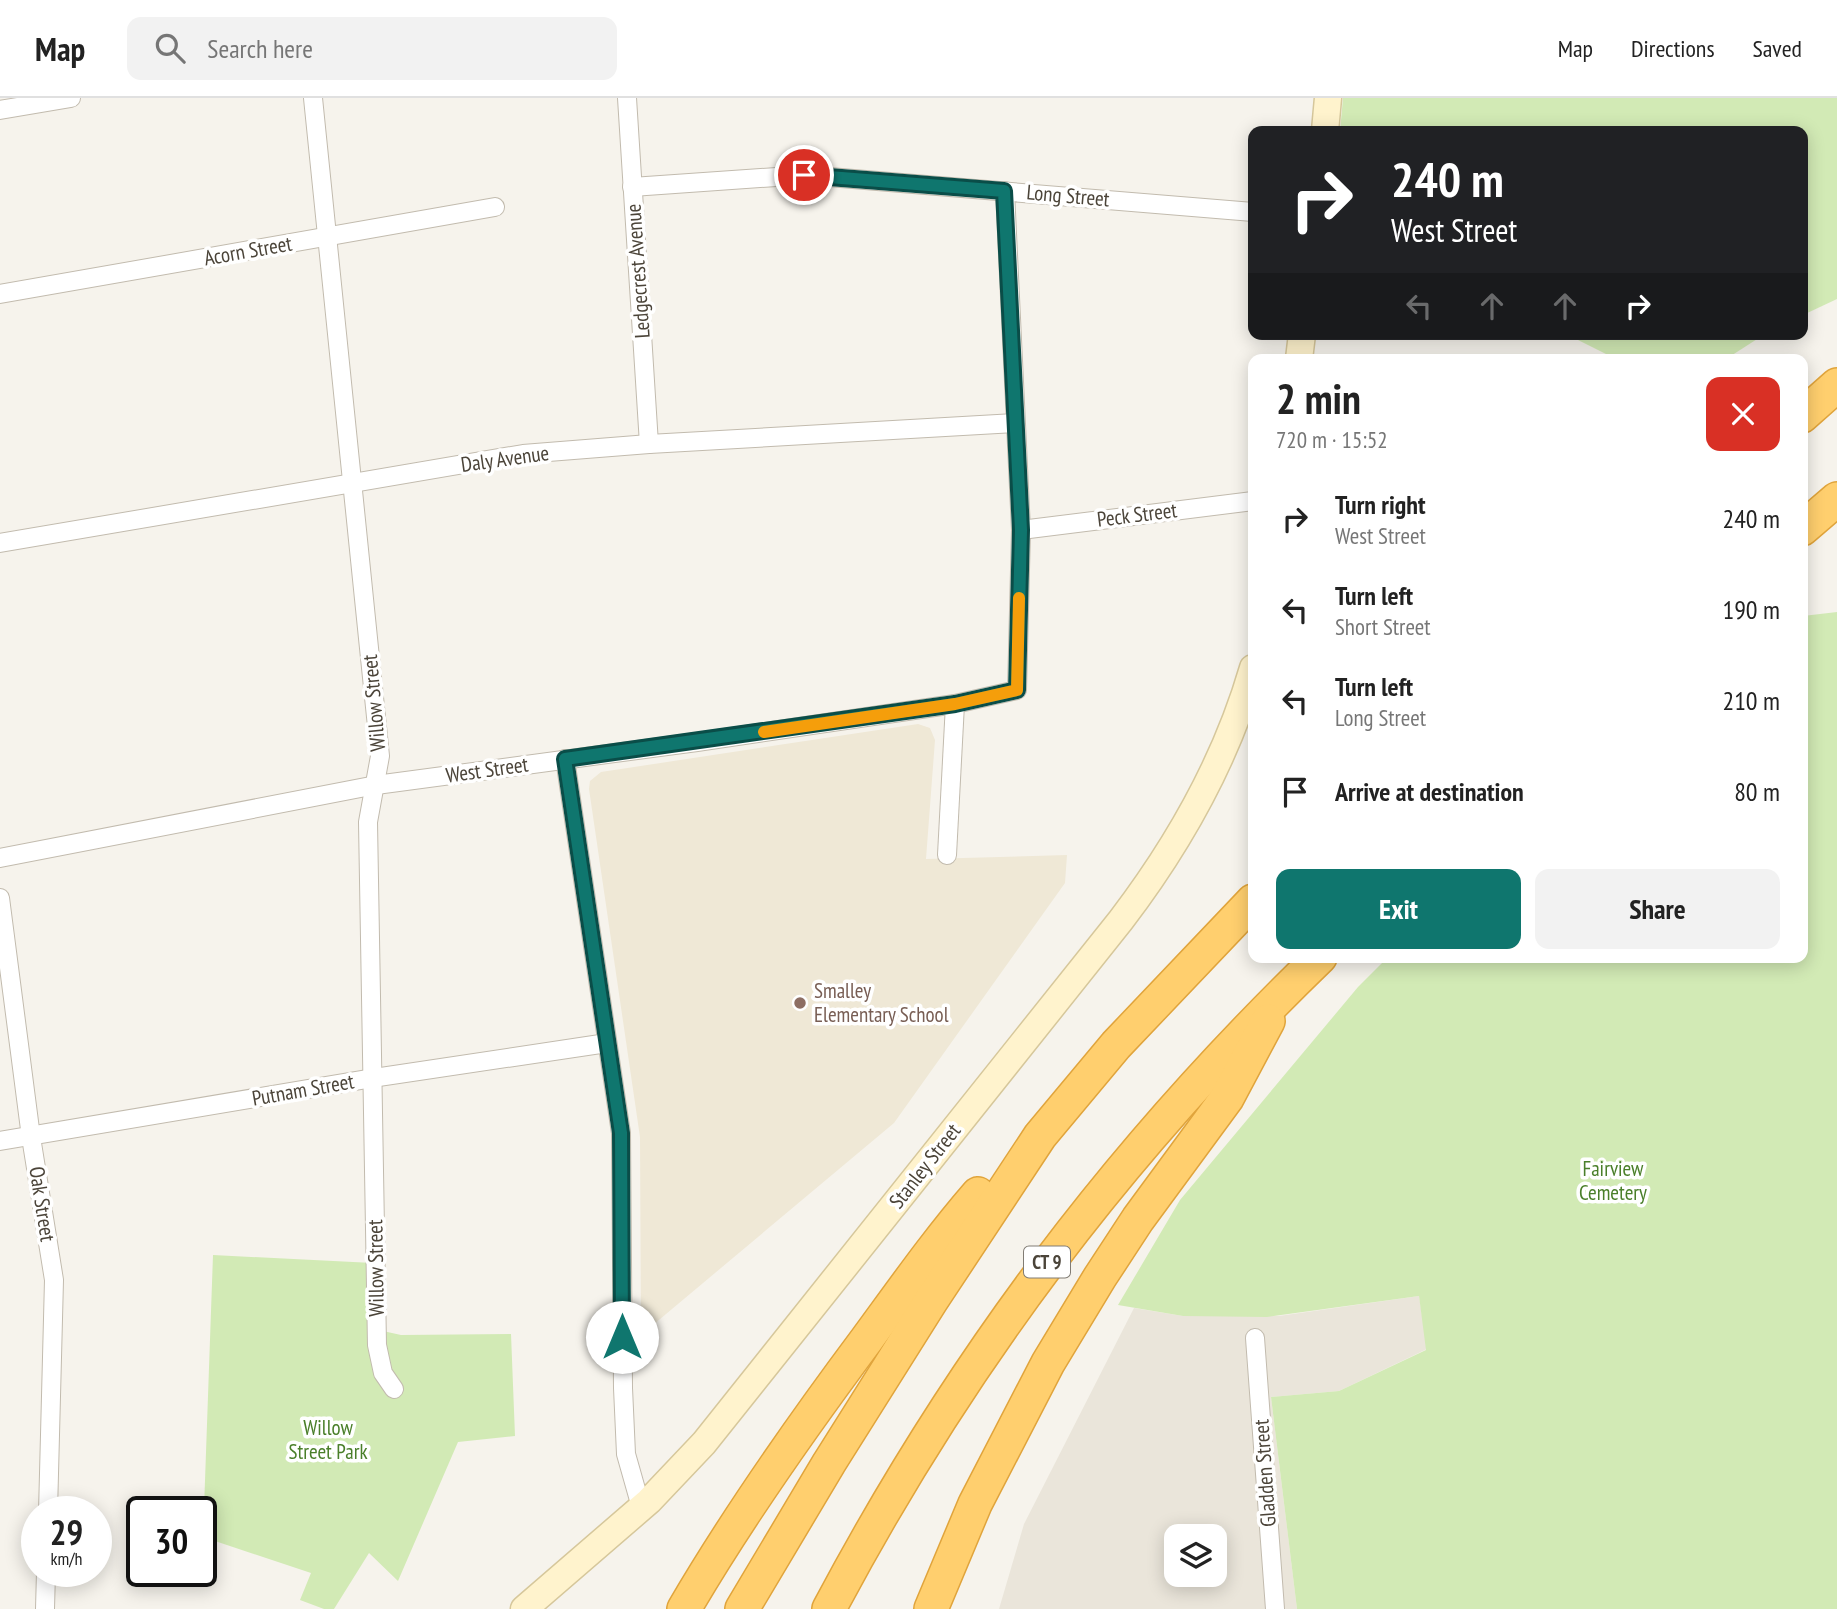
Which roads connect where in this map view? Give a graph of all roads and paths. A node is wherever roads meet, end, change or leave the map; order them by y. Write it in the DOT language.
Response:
graph roads {
  1 [pos="71,98"];
  2 [pos="313,98"];
  3 [pos="627,98"];
  4 [pos="1328,98"];
  5 [pos="0,110"];
  6 [pos="1325,126"];
  7 [pos="632,187"];
  8 [pos="1004,191"];
  9 [pos="495,207"];
  10 [pos="1248,212"];
  11 [pos="327,237"];
  12 [pos="0,294"];
  13 [pos="1837,385"];
  14 [pos="1808,411"];
  15 [pos="1016,423"];
  16 [pos="649,444"];
  17 [pos="353,482"];
  18 [pos="1837,499"];
  19 [pos="1248,501"];
  20 [pos="1808,524"];
  21 [pos="1021,530"];
  22 [pos="0,543"];
  23 [pos="1248,683"];
  24 [pos="955,704"];
  25 [pos="565,759"];
  26 [pos="376,785"];
  27 [pos="947,855"];
  28 [pos="0,858"];
  29 [pos="0,898"];
  30 [pos="1248,906"];
  31 [pos="1314,963"];
  32 [pos="1279,997"];
  33 [pos="607,1044"];
  34 [pos="373,1078"];
  35 [pos="1060,1110"];
  36 [pos="31,1137"];
  37 [pos="0,1141"];
  38 [pos="1255,1338"];
  39 [pos="394,1389"];
  40 [pos="48,1496"];
  41 [pos="641,1507"];
  42 [pos="46,1587"];
  43 [pos="45,1609"];
  44 [pos="524,1609"];
  45 [pos="684,1609"];
  46 [pos="743,1609"];
  47 [pos="829,1609"];
  48 [pos="931,1609"];
  49 [pos="1275,1609"];
  1 -- 5 [label="street"];
  2 -- 11 [label="street, Willow Street"];
  3 -- 7 [label="street, Ledgecrest Avenue"];
  4 -- 6 [label="main road"];
  7 -- 8 [label="street, Long Street"];
  7 -- 16 [label="street, Ledgecrest Avenue"];
  8 -- 10 [label="street, Long Street"];
  8 -- 15 [label="street"];
  9 -- 11 [label="street, Acorn Street"];
  11 -- 12 [label="street, Acorn Street"];
  11 -- 17 [label="street, Willow Street"];
  13 -- 14 [label="highway"];
  15 -- 16 [label="street, Daly Avenue"];
  15 -- 21 [label="street"];
  16 -- 17 [label="street, Daly Avenue"];
  17 -- 22 [label="street, Daly Avenue"];
  17 -- 26 [label="street, Willow Street"];
  18 -- 20 [label="highway"];
  19 -- 21 [label="street, Peck Street"];
  21 -- 24 [label="street, West Street"];
  23 -- 41 [label="main road, Stanley Street"];
  24 -- 25 [label="street, West Street"];
  24 -- 27 [label="street"];
  25 -- 26 [label="street, West Street"];
  25 -- 33 [label="street"];
  26 -- 28 [label="street, West Street"];
  26 -- 34 [label="street, Willow Street"];
  29 -- 36 [label="street, Oak Street"];
  30 -- 35 [label="highway"];
  31 -- 32 [label="highway, CT 9"];
  32 -- 47 [label="highway, CT 9"];
  32 -- 48 [label="highway"];
  33 -- 34 [label="street, Putnam Street"];
  33 -- 41 [label="street"];
  34 -- 36 [label="street, Putnam Street"];
  34 -- 39 [label="street, Willow Street"];
  35 -- 45 [label="highway"];
  35 -- 46 [label="highway"];
  36 -- 37 [label="street, Putnam Street"];
  36 -- 40 [label="street, Oak Street"];
  38 -- 49 [label="street, Gladden Street"];
  41 -- 44 [label="main road, Stanley Street"];
  42 -- 43 [label="street"];
}
